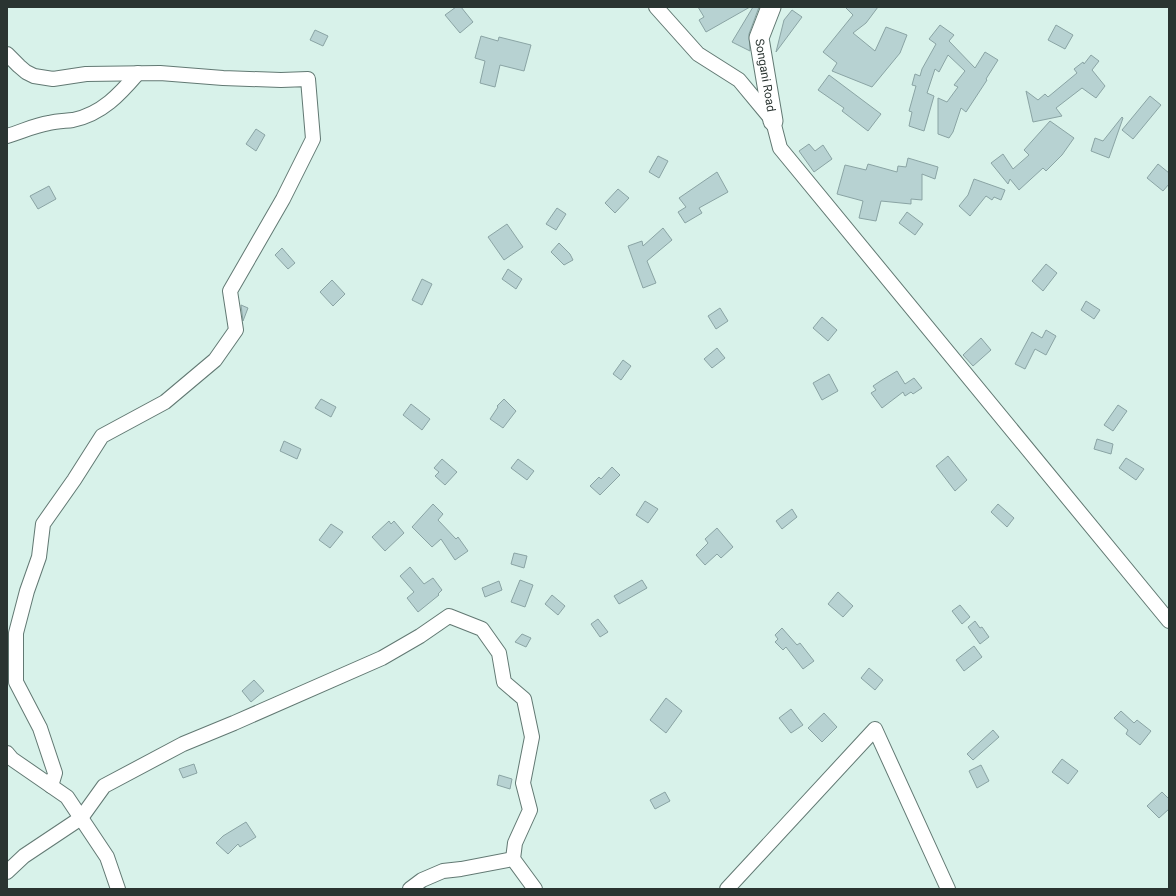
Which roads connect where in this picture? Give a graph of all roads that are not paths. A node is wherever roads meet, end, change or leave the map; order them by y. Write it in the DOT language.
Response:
graph roads {
  1 [pos="656,7"];
  2 [pos="771,7"];
  3 [pos="7,54"];
  4 [pos="138,74"];
  5 [pos="774,121"];
  6 [pos="7,136"];
  7 [pos="1169,621"];
  8 [pos="7,753"];
  9 [pos="51,786"];
  10 [pos="81,818"];
  11 [pos="513,859"];
  12 [pos="7,872"];
  13 [pos="118,889"];
  14 [pos="410,889"];
  15 [pos="535,889"];
  16 [pos="727,889"];
  17 [pos="948,889"];
  1 -- 5 [label="street"];
  2 -- 5 [label="street, Songani Road"];
  3 -- 4 [label="street"];
  4 -- 6 [label="street"];
  4 -- 9 [label="street"];
  5 -- 7 [label="street"];
  8 -- 9 [label="street"];
  9 -- 10 [label="street"];
  10 -- 11 [label="street"];
  10 -- 12 [label="street"];
  10 -- 13 [label="street"];
  11 -- 14 [label="street"];
  11 -- 15 [label="street"];
  16 -- 17 [label="street"];
}
